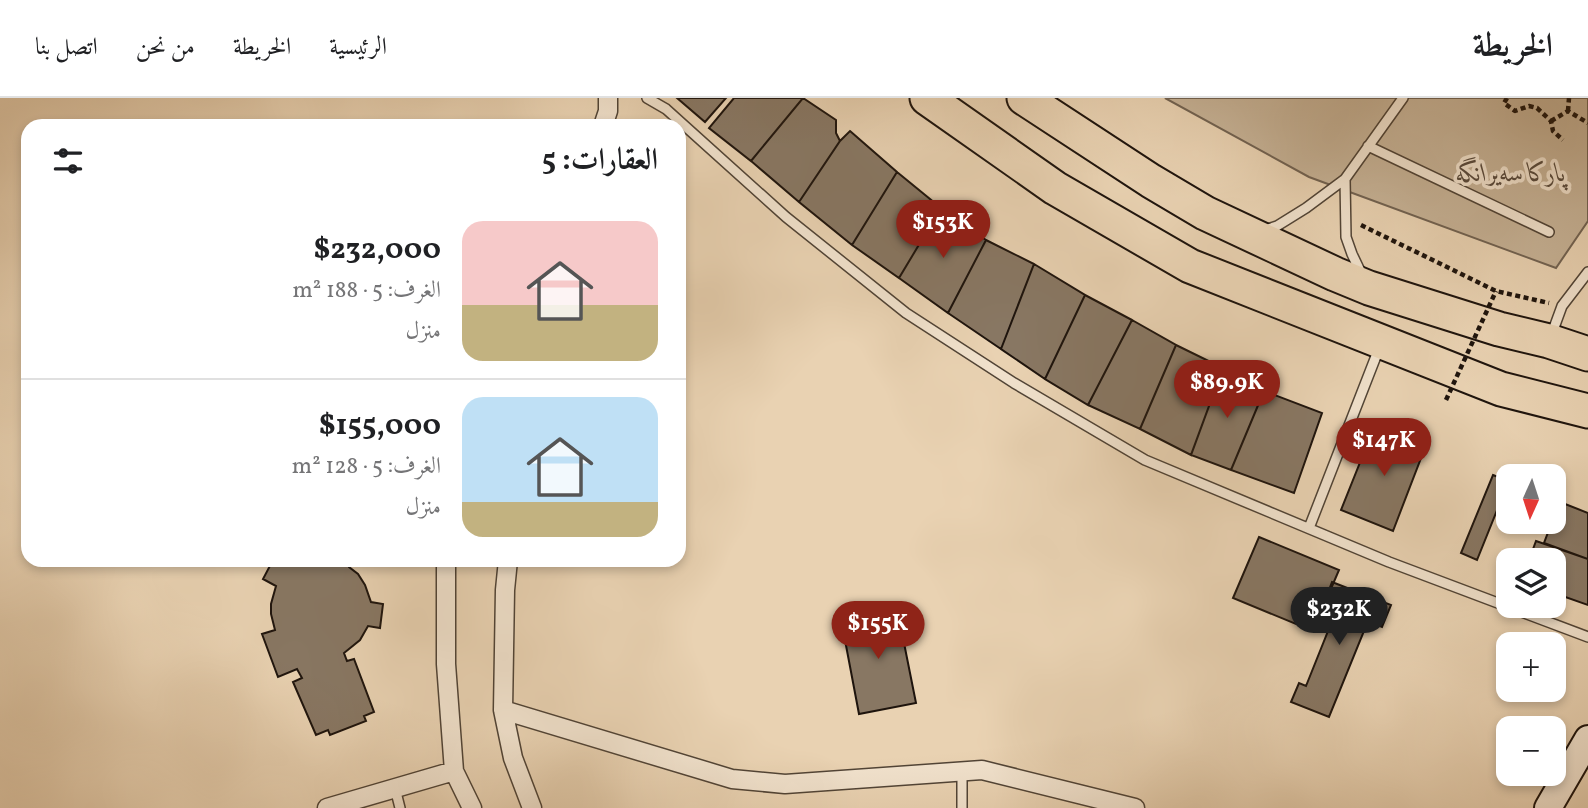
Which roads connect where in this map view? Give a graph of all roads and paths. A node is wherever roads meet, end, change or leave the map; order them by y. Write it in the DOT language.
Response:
graph roads {
  1 [pos="608,98"];
  2 [pos="647,98"];
  3 [pos="927,98"];
  4 [pos="1024,98"];
  5 [pos="1403,98"];
  6 [pos="1507,98"];
  7 [pos="1569,98"];
  8 [pos="1568,111"];
  9 [pos="605,119"];
  10 [pos="677,119"];
  11 [pos="1551,121"];
  12 [pos="1588,123"];
  13 [pos="686,127"];
  14 [pos="1563,140"];
  15 [pos="1368,146"];
  16 [pos="1345,179"];
  17 [pos="1345,217"];
  18 [pos="1549,232"];
  19 [pos="1253,234"];
  20 [pos="1586,277"];
  21 [pos="1369,288"];
  22 [pos="1496,291"];
  23 [pos="1533,299"];
  24 [pos="1382,341"];
  25 [pos="1549,341"];
  26 [pos="1588,341"];
  27 [pos="1588,354"];
  28 [pos="1446,400"];
  29 [pos="1588,411"];
  30 [pos="1309,528"];
  31 [pos="446,567"];
  32 [pos="507,567"];
  33 [pos="1588,637"];
  34 [pos="503,710"];
  35 [pos="1588,739"];
  36 [pos="454,771"];
  37 [pos="962,771"];
  38 [pos="395,788"];
  39 [pos="327,808"];
  40 [pos="400,808"];
  41 [pos="472,808"];
  42 [pos="532,808"];
  43 [pos="962,808"];
  44 [pos="1135,808"];
  45 [pos="1548,808"];
  1 -- 9 [label="street"];
  2 -- 10 [label="lane"];
  3 -- 24 [label="highway"];
  4 -- 19 [label="highway"];
  5 -- 15 [label="lane"];
  6 -- 11 [label="path"];
  7 -- 8 [label="path"];
  8 -- 11 [label="path"];
  8 -- 12 [label="path"];
  11 -- 14 [label="path"];
  13 -- 30 [label="lane"];
  15 -- 16 [label="lane"];
  15 -- 18 [label="lane"];
  16 -- 17 [label="lane"];
  16 -- 19 [label="lane"];
  17 -- 21 [label="lane"];
  17 -- 22 [label="path"];
  19 -- 21 [label="highway"];
  20 -- 25 [label="lane"];
  21 -- 25 [label="highway"];
  22 -- 23 [label="path"];
  22 -- 28 [label="path, bridge"];
  24 -- 29 [label="highway"];
  24 -- 30 [label="lane"];
  25 -- 26 [label="highway"];
  25 -- 27 [label="highway"];
  30 -- 33 [label="lane"];
  31 -- 36 [label="street"];
  32 -- 34 [label="street"];
  34 -- 37 [label="street"];
  34 -- 42 [label="street"];
  35 -- 45 [label="street"];
  36 -- 38 [label="street"];
  36 -- 41 [label="street"];
  37 -- 43 [label="lane"];
  37 -- 44 [label="street"];
  38 -- 39 [label="street"];
  38 -- 40 [label="lane"];
}
